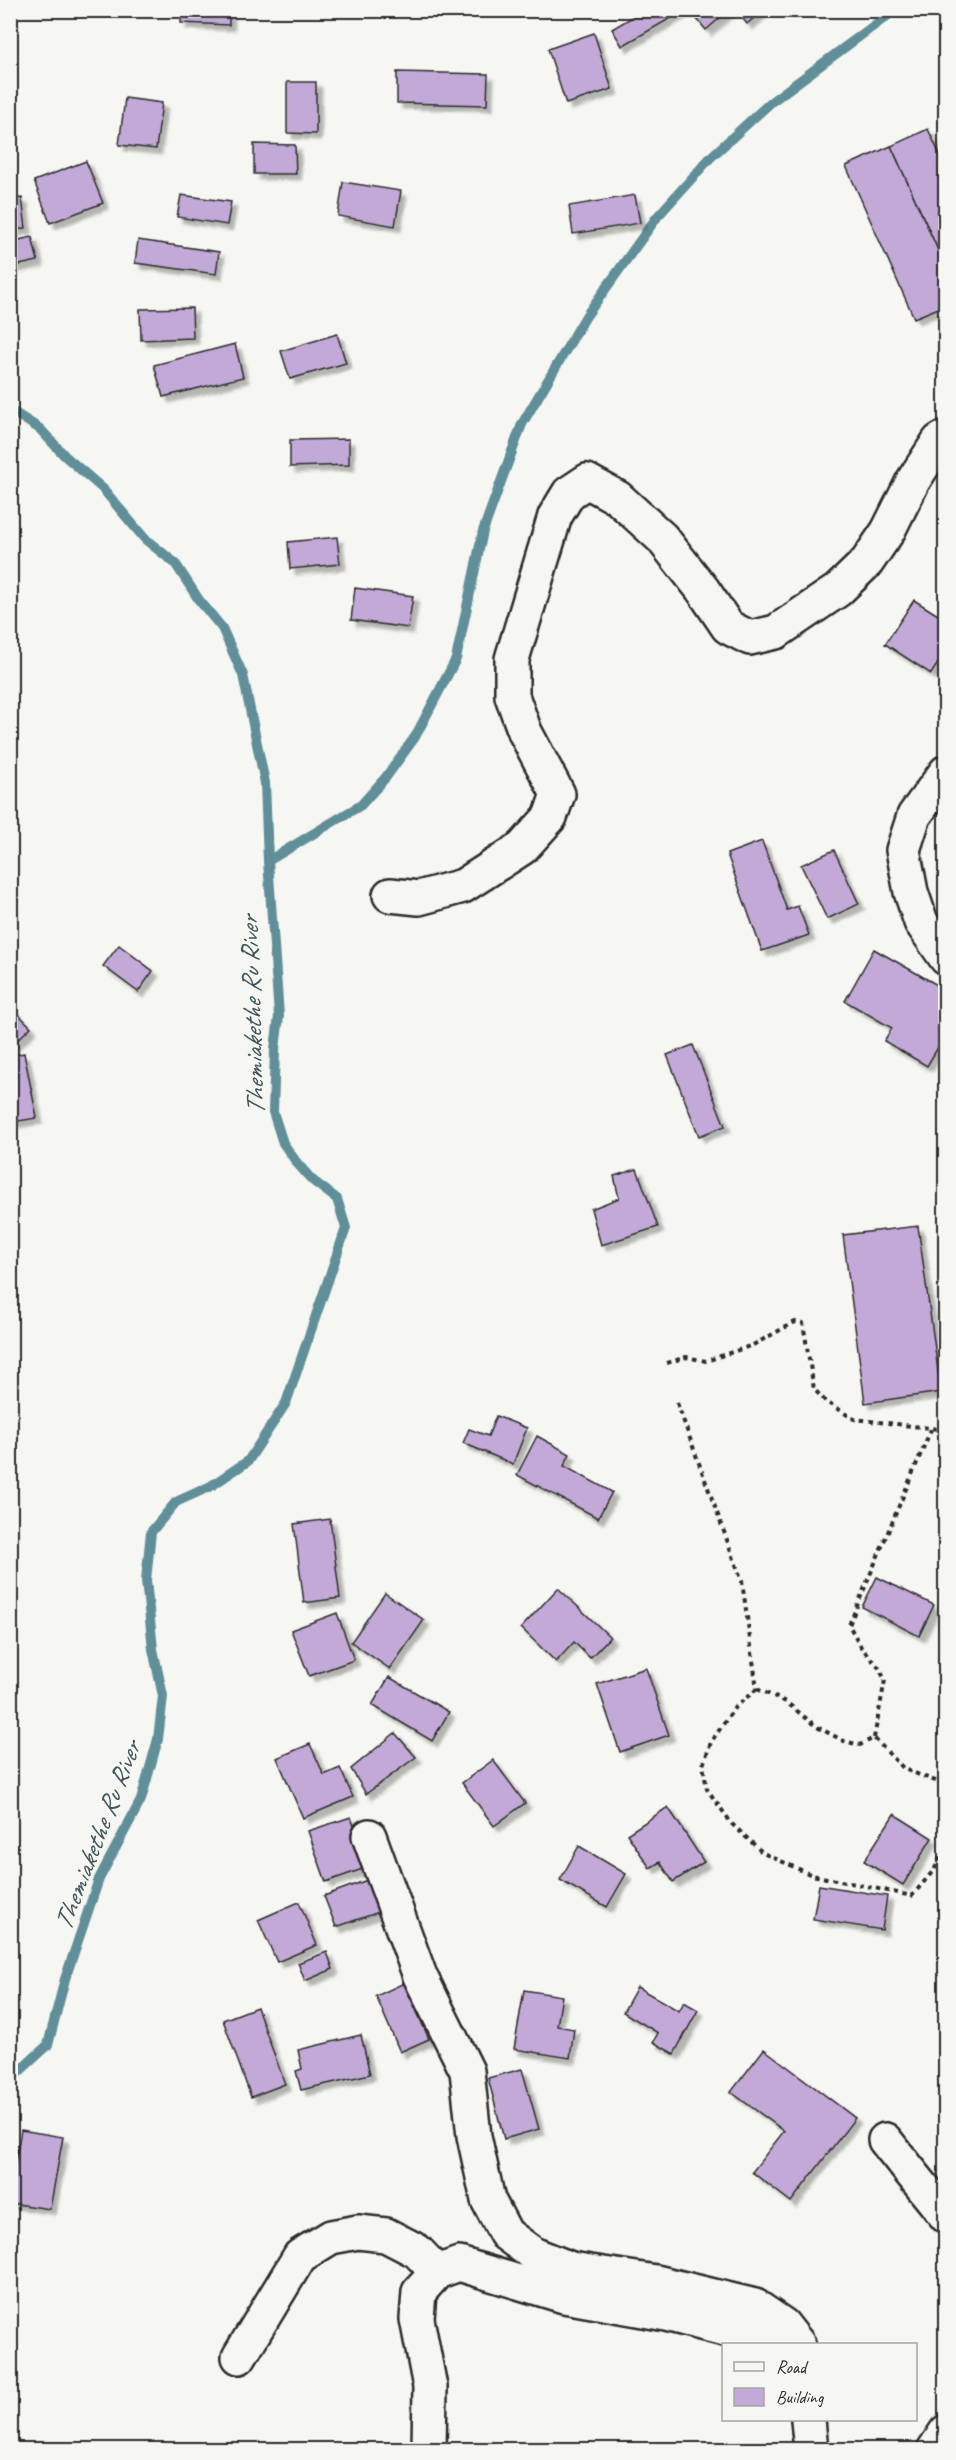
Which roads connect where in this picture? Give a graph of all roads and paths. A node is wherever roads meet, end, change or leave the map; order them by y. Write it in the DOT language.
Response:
graph roads {
  1 [pos="945,436"];
  2 [pos="945,772"];
  3 [pos="390,895"];
  4 [pos="945,958"];
  5 [pos="667,1363"];
  6 [pos="677,1403"];
  7 [pos="932,1427"];
  8 [pos="945,1430"];
  9 [pos="757,1689"];
  10 [pos="874,1738"];
  11 [pos="945,1785"];
  12 [pos="369,1836"];
  13 [pos="945,1848"];
  14 [pos="885,2140"];
  15 [pos="945,2216"];
  16 [pos="437,2272"];
  17 [pos="760,2343"];
  18 [pos="797,2343"];
  19 [pos="239,2357"];
  20 [pos="808,2421"];
  21 [pos="945,2432"];
  22 [pos="429,2450"];
  23 [pos="811,2450"];
  24 [pos="934,2450"];
  1 -- 3 [label="street"];
  2 -- 4 [label="street"];
  5 -- 7 [label="path"];
  6 -- 9 [label="path"];
  7 -- 8 [label="path"];
  7 -- 10 [label="path"];
  9 -- 10 [label="path"];
  9 -- 13 [label="path"];
  10 -- 11 [label="path"];
  12 -- 18 [label="street"];
  14 -- 15 [label="street"];
  16 -- 17 [label="street"];
  16 -- 19 [label="street"];
  16 -- 22 [label="street"];
  20 -- 23 [label="street"];
  21 -- 24 [label="street"];
}
